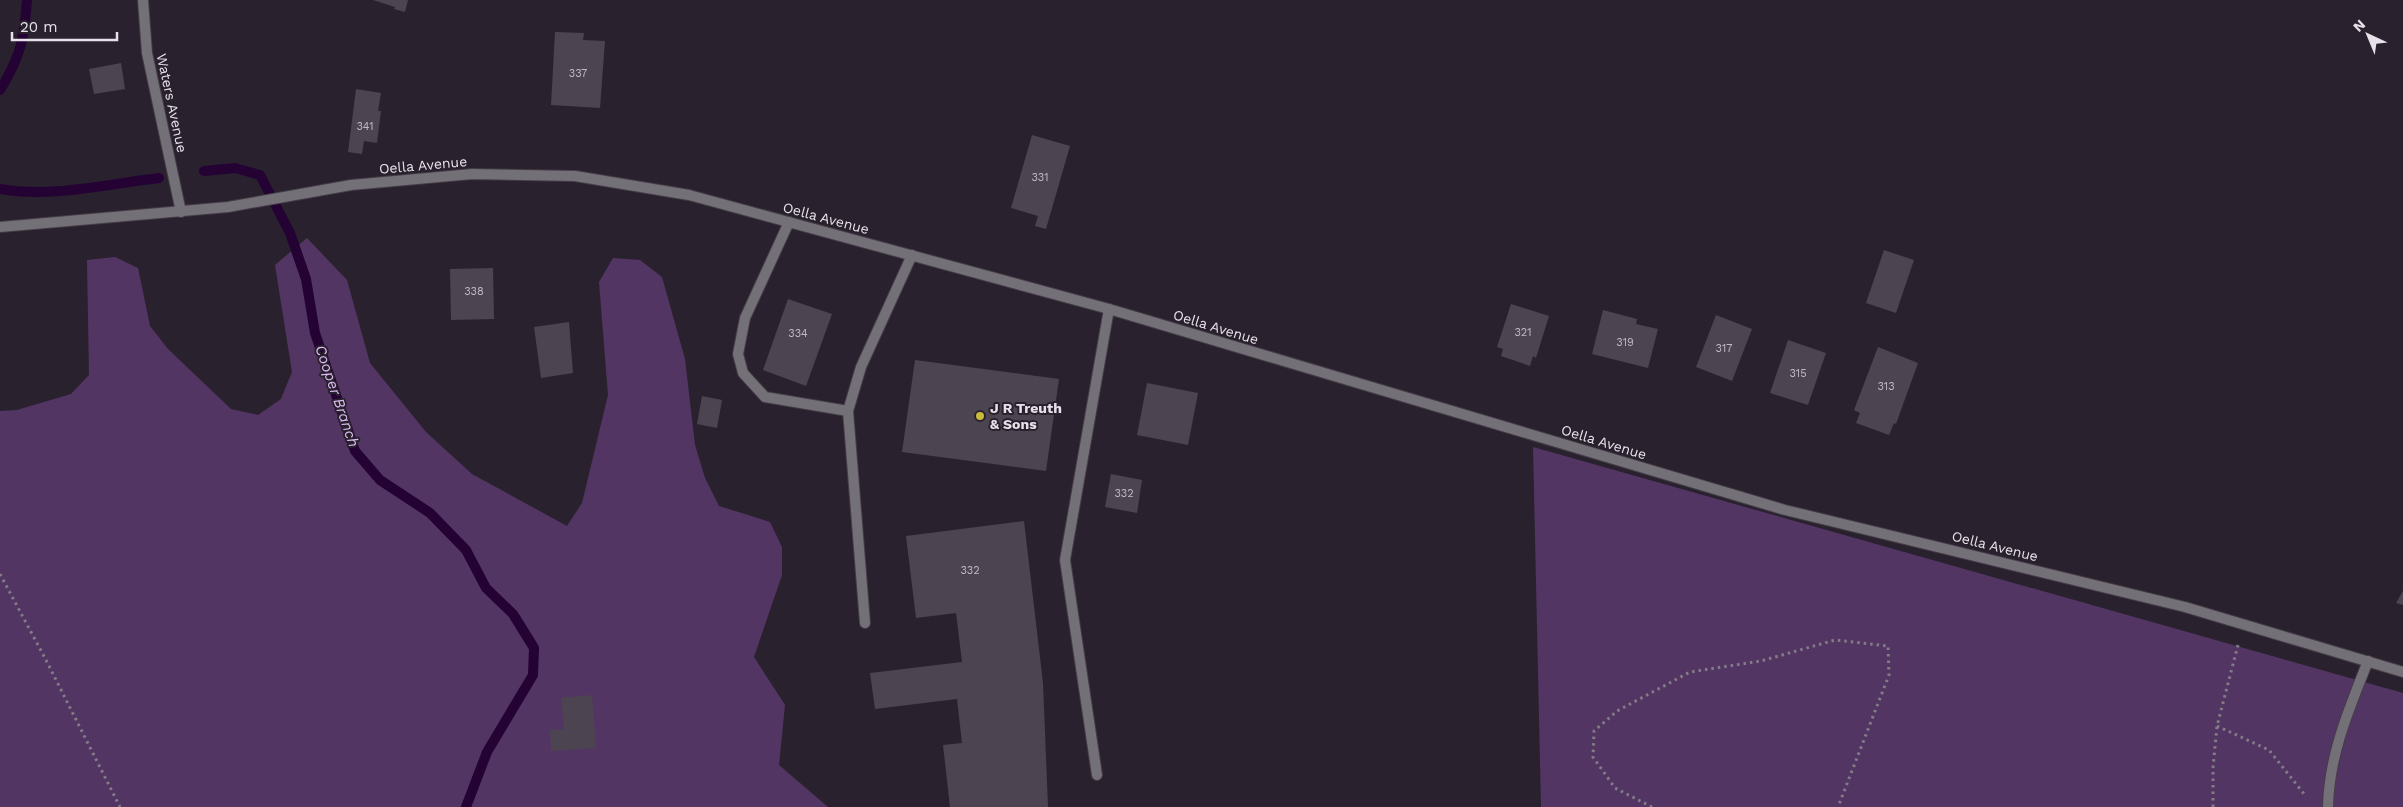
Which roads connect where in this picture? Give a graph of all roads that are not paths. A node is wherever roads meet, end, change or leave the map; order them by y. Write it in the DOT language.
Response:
graph roads {
  1 [pos="143,0"];
  2 [pos="181,212"];
  3 [pos="788,222"];
  4 [pos="0,226"];
  5 [pos="912,255"];
  6 [pos="1109,309"];
  7 [pos="848,411"];
  8 [pos="865,623"];
  9 [pos="2368,661"];
  10 [pos="2403,672"];
  11 [pos="1097,775"];
  12 [pos="2328,807"];
  1 -- 2 [label="street, Waters Avenue"];
  2 -- 3 [label="street, Oella Avenue"];
  2 -- 4 [label="street, Oella Avenue"];
  3 -- 5 [label="street, Oella Avenue"];
  3 -- 7 [label="street"];
  5 -- 6 [label="street, Oella Avenue"];
  5 -- 7 [label="street"];
  6 -- 9 [label="street, Oella Avenue"];
  6 -- 11 [label="street"];
  7 -- 8 [label="street"];
  9 -- 10 [label="street, Oella Avenue"];
  9 -- 12 [label="street"];
}
